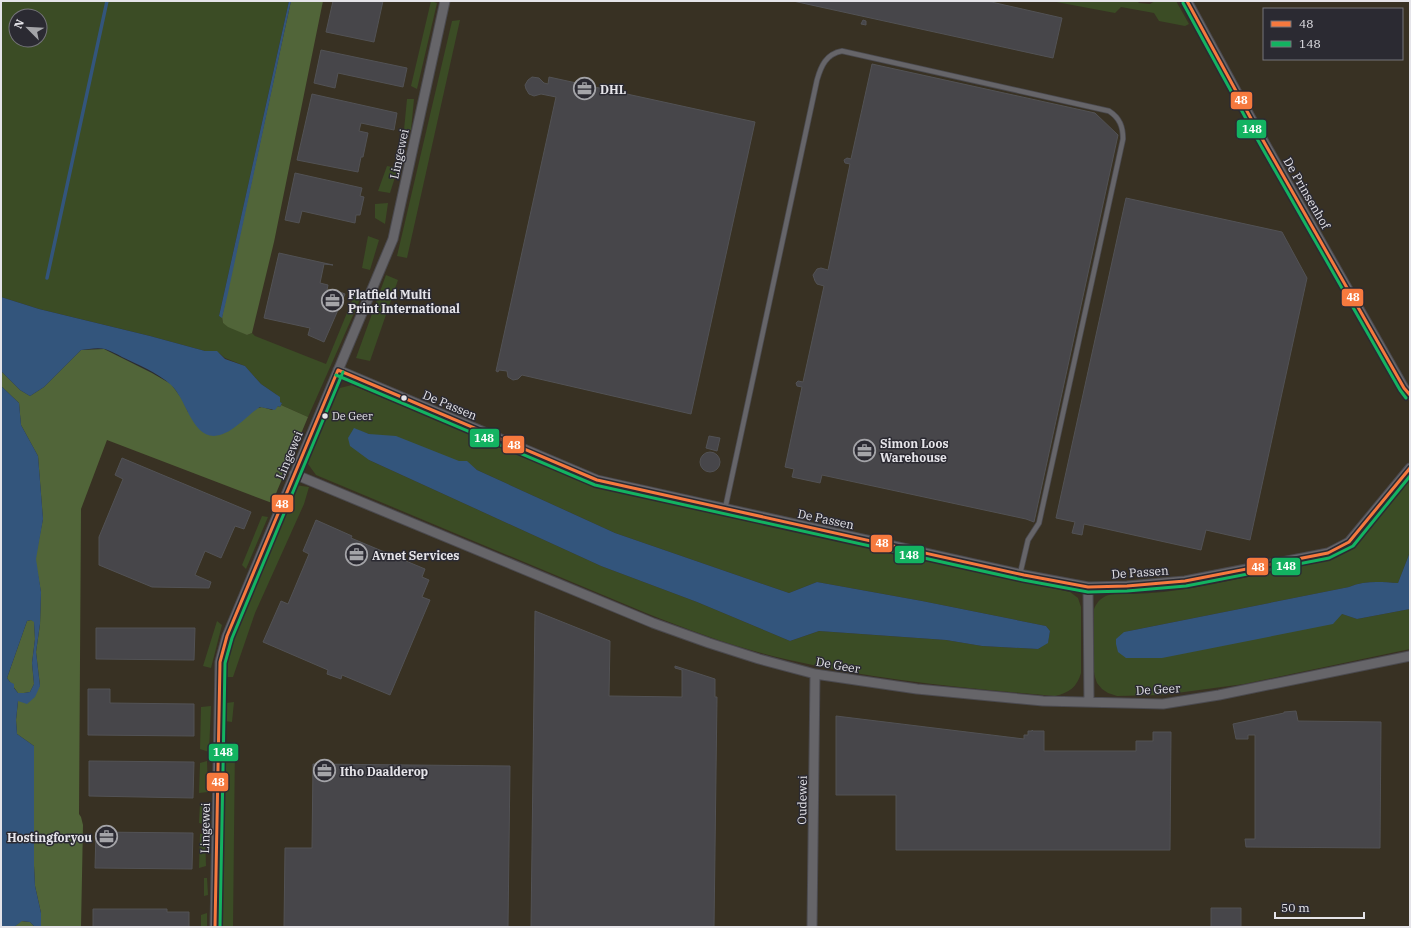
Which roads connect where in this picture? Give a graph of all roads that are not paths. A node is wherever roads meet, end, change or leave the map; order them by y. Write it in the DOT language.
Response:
graph roads {
  1 [pos="445,1"];
  2 [pos="1187,1"];
  3 [pos="338,370"];
  4 [pos="1410,395"];
  5 [pos="1410,468"];
  6 [pos="294,474"];
  7 [pos="725,509"];
  8 [pos="1020,574"];
  9 [pos="1088,587"];
  10 [pos="1410,656"];
  11 [pos="815,674"];
  12 [pos="1089,702"];
  13 [pos="215,927"];
  14 [pos="812,927"];
  1 -- 3 [label="street, Lingewei"];
  2 -- 4 [label="street, De Prinsenhof"];
  3 -- 6 [label="street, Lingewei"];
  3 -- 7 [label="street, De Passen"];
  5 -- 9 [label="street, De Passen"];
  6 -- 11 [label="street, De Geer"];
  6 -- 13 [label="street, Lingewei"];
  7 -- 8 [label="street, De Passen"];
  7 -- 8 [label="lane"];
  8 -- 9 [label="street, De Passen"];
  9 -- 12 [label="street"];
  10 -- 12 [label="street, De Geer"];
  11 -- 12 [label="street, De Geer"];
  11 -- 14 [label="street, Oudewei"];
}
